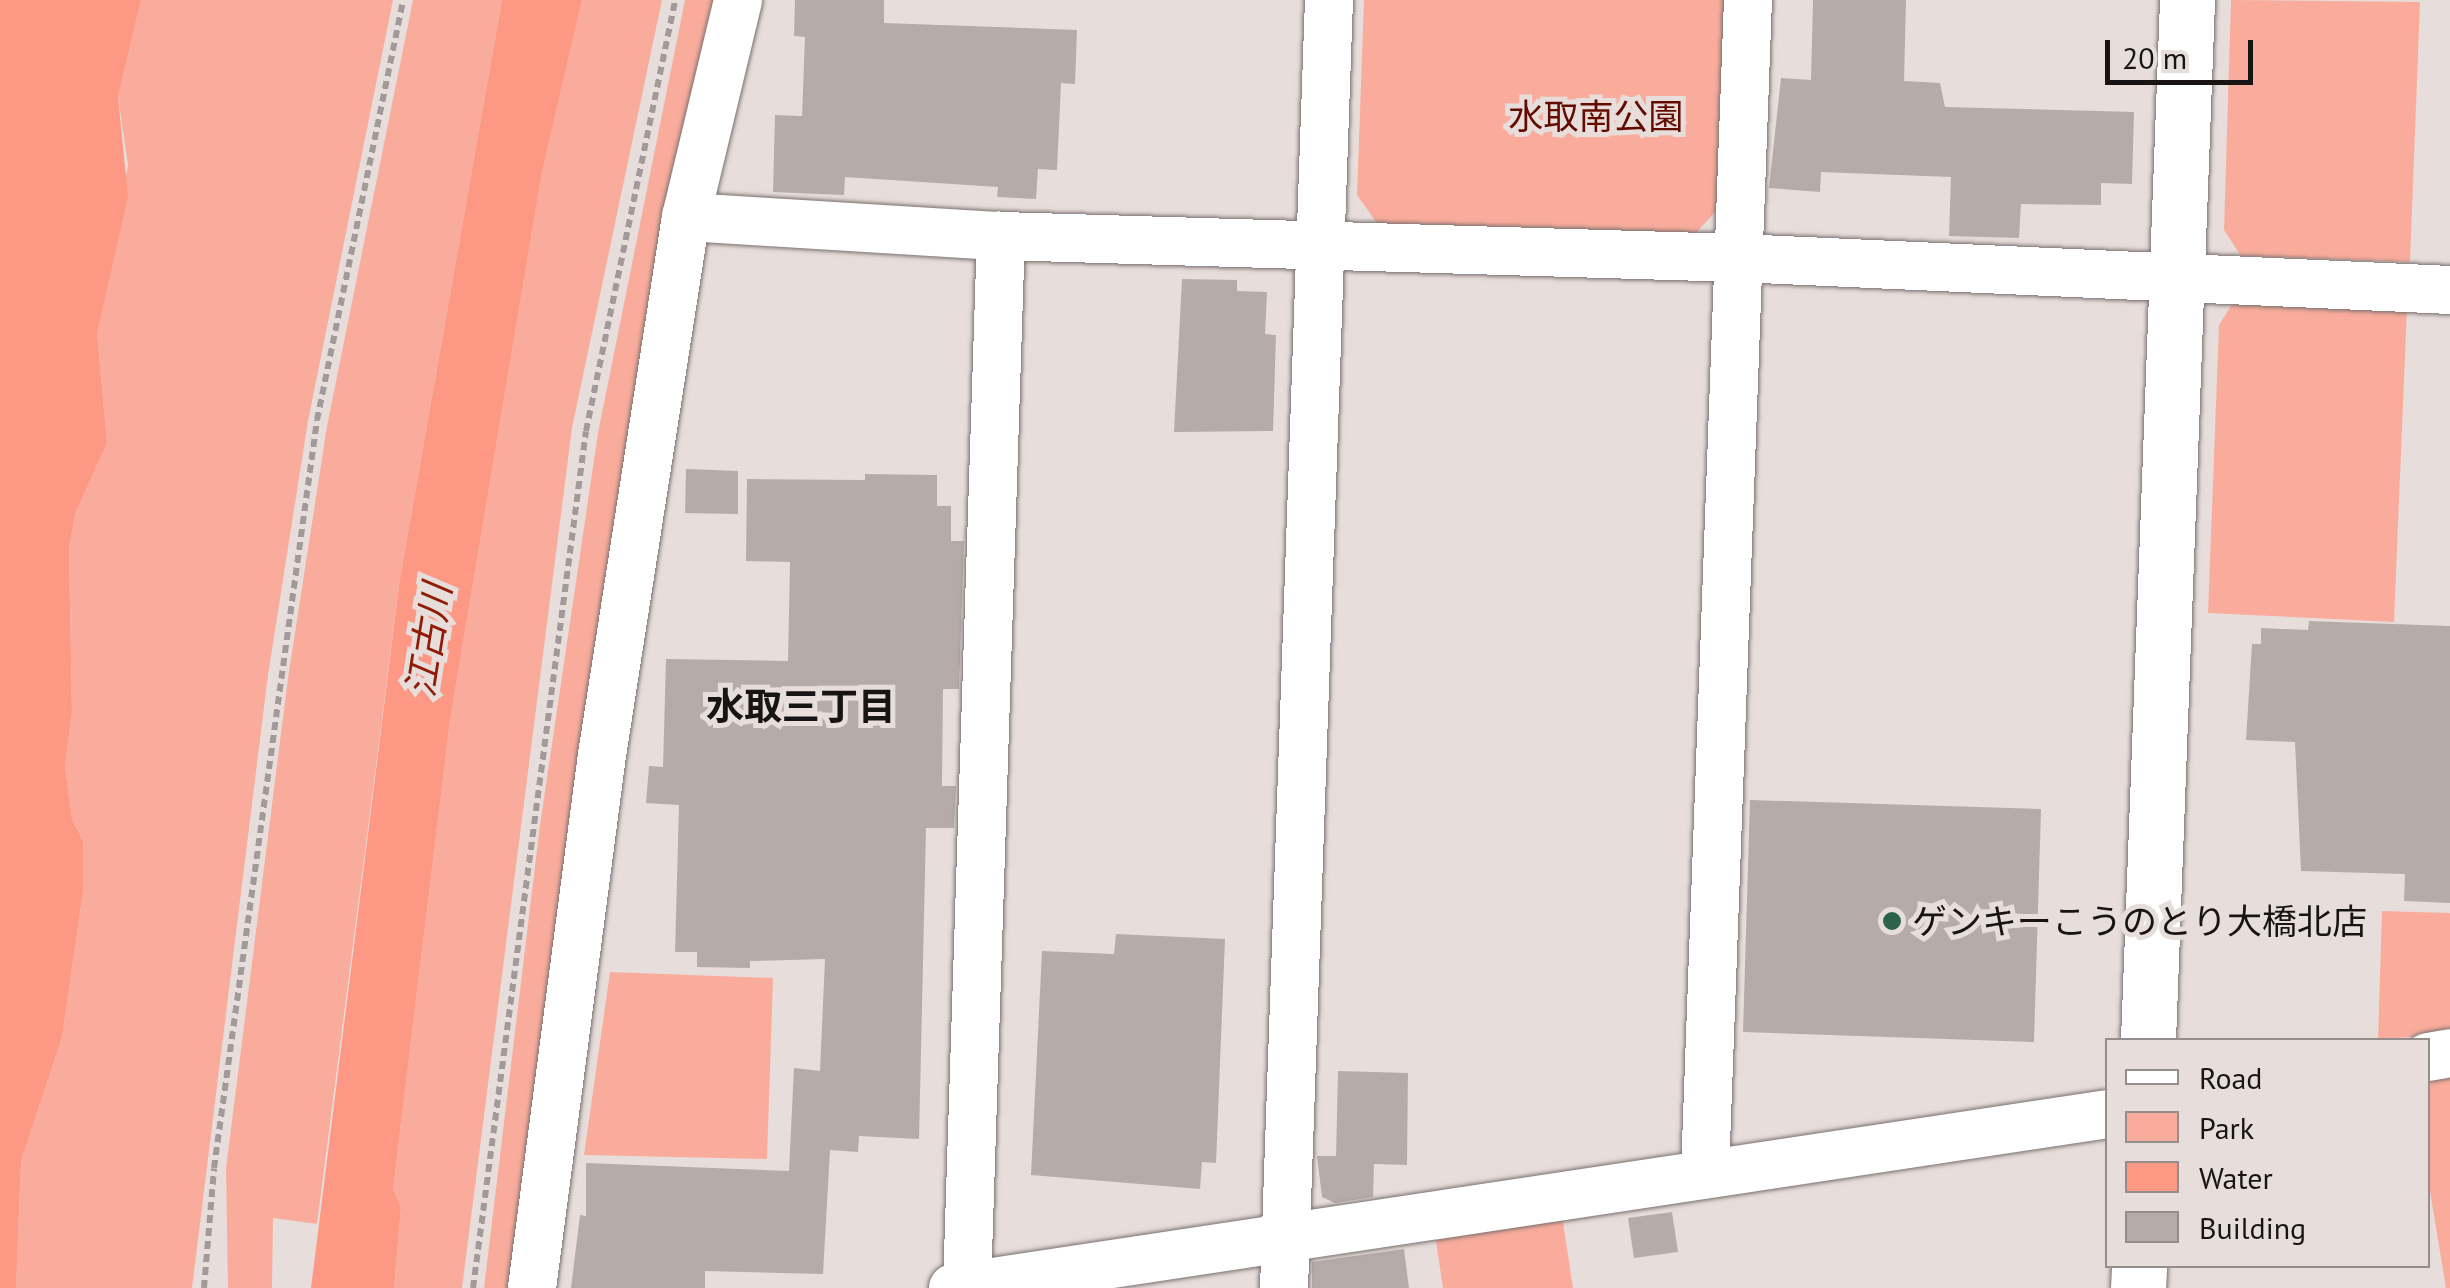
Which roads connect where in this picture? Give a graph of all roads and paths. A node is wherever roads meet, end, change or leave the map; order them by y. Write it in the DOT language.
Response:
graph roads {
  1 [pos="403,0"];
  2 [pos="675,0"];
  3 [pos="738,0"];
  4 [pos="1329,0"];
  5 [pos="1748,0"];
  6 [pos="2187,0"];
  7 [pos="686,217"];
  8 [pos="1001,236"];
  9 [pos="1322,247"];
  10 [pos="1738,258"];
  11 [pos="2178,280"];
  12 [pos="2450,290"];
  13 [pos="2148,1038"];
  14 [pos="2105,1114"];
  15 [pos="1705,1172"];
  16 [pos="1286,1237"];
  17 [pos="960,1287"];
  18 [pos="204,1288"];
  19 [pos="473,1288"];
  20 [pos="532,1288"];
  21 [pos="1284,1288"];
  1 -- 18 [label="path"];
  2 -- 19 [label="path"];
  3 -- 7 [label="street"];
  4 -- 9 [label="street"];
  5 -- 10 [label="street"];
  6 -- 11 [label="street"];
  7 -- 8 [label="street"];
  7 -- 20 [label="street"];
  8 -- 9 [label="street"];
  8 -- 17 [label="street"];
  9 -- 10 [label="street"];
  9 -- 16 [label="street"];
  10 -- 11 [label="street"];
  10 -- 15 [label="street"];
  11 -- 12 [label="street"];
  11 -- 13 [label="street"];
  14 -- 15 [label="street"];
  15 -- 16 [label="street"];
  16 -- 17 [label="street"];
  16 -- 21 [label="street"];
}
